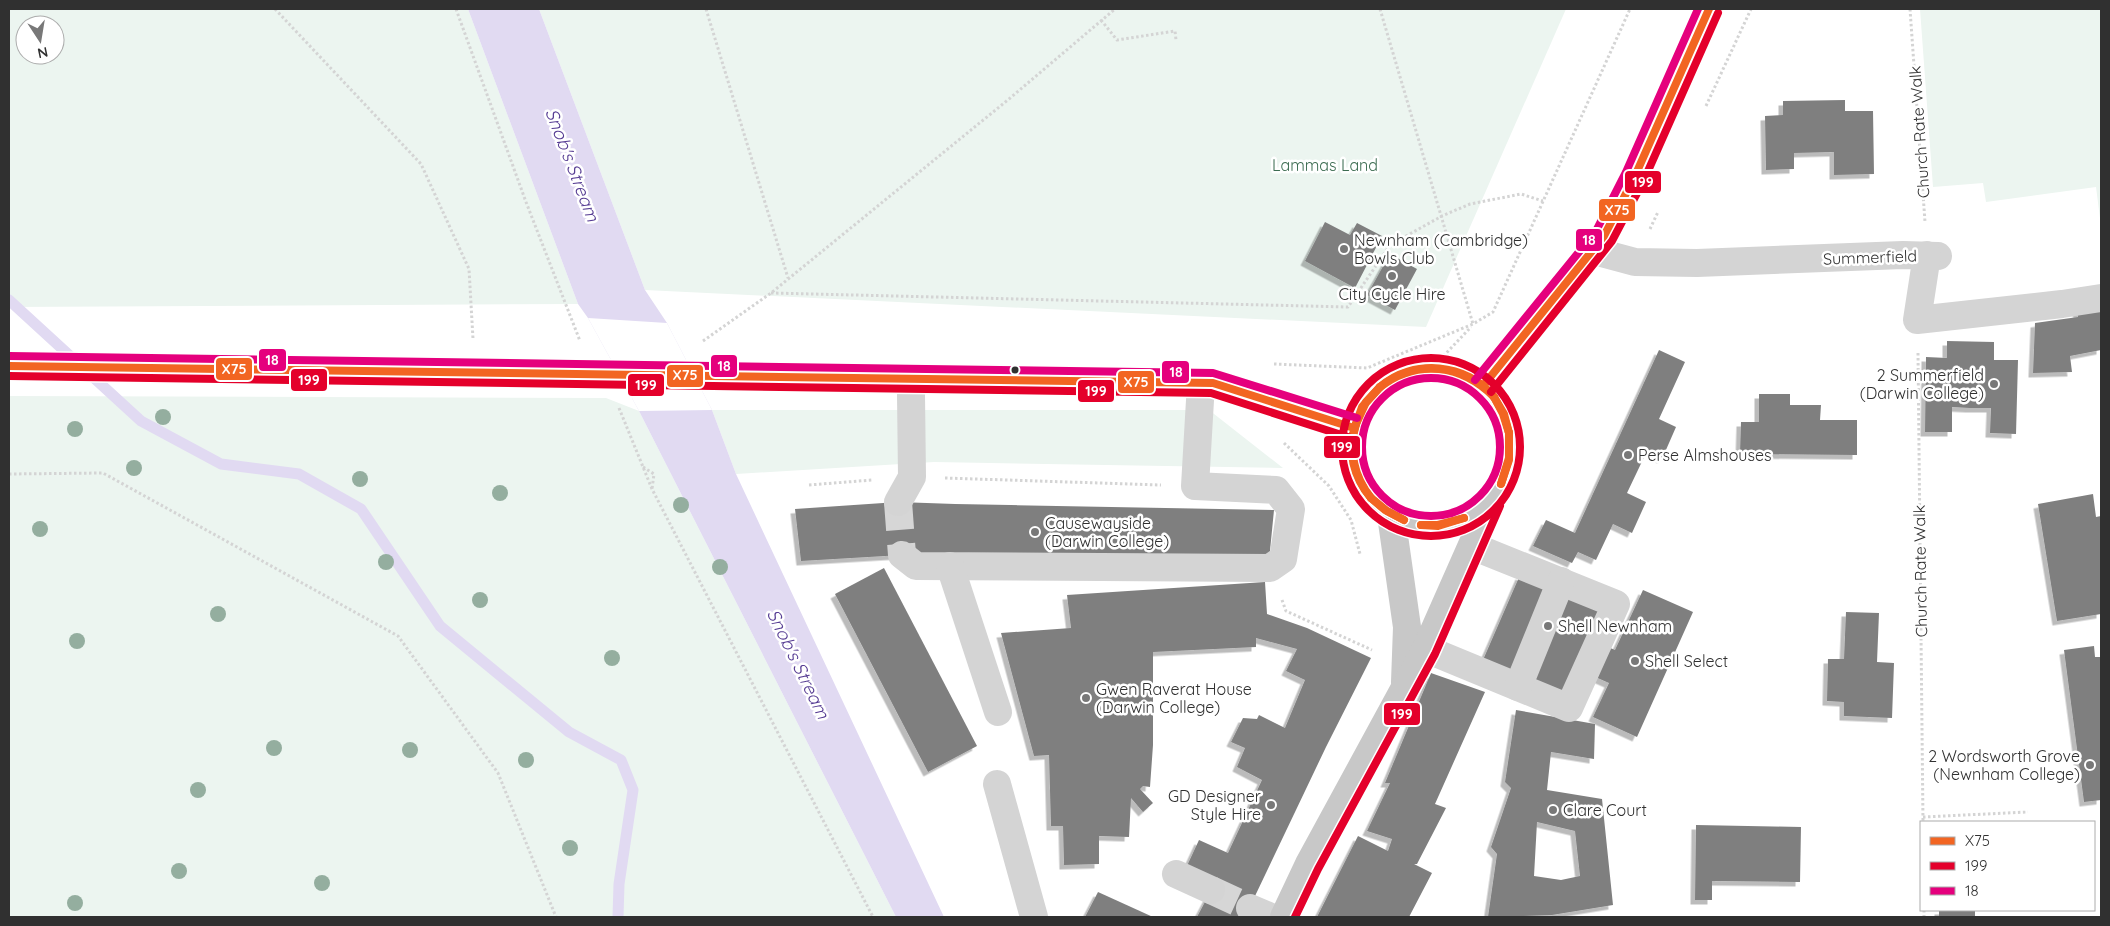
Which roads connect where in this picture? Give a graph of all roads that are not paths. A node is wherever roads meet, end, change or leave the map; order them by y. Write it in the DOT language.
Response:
graph roads {
  1 [pos="1709,9"];
  2 [pos="1594,251"];
  3 [pos="2101,298"];
  4 [pos="9,366"];
  5 [pos="1201,383"];
  6 [pos="1483,386"];
  7 [pos="911,396"];
  8 [pos="1354,428"];
  9 [pos="898,502"];
  10 [pos="1491,502"];
  11 [pos="1391,515"];
  12 [pos="1472,546"];
  13 [pos="902,555"];
  14 [pos="950,566"];
  15 [pos="1561,581"];
  16 [pos="1426,650"];
  17 [pos="1404,686"];
  18 [pos="1518,687"];
  19 [pos="998,712"];
  20 [pos="997,784"];
  21 [pos="1176,874"];
  22 [pos="1211,890"];
  23 [pos="1034,917"];
  24 [pos="1284,917"];
  1 -- 2 [label="main road"];
  2 -- 3 [label="street, Summerfield"];
  2 -- 6 [label="main road"];
  4 -- 5 [label="main road"];
  5 -- 8 [label="main road"];
  5 -- 14 [label="street"];
  6 -- 8 [label="main road"];
  6 -- 10 [label="main road"];
  7 -- 9 [label="street"];
  8 -- 11 [label="main road"];
  10 -- 11 [label="main road"];
  10 -- 12 [label="main road"];
  11 -- 17 [label="main road"];
  12 -- 15 [label="street"];
  12 -- 16 [label="main road"];
  13 -- 14 [label="street"];
  14 -- 19 [label="street"];
  15 -- 18 [label="street"];
  15 -- 18 [label="street"];
  16 -- 17 [label="main road"];
  16 -- 18 [label="street"];
  17 -- 24 [label="main road"];
  20 -- 23 [label="street"];
  21 -- 22 [label="street"];
}
